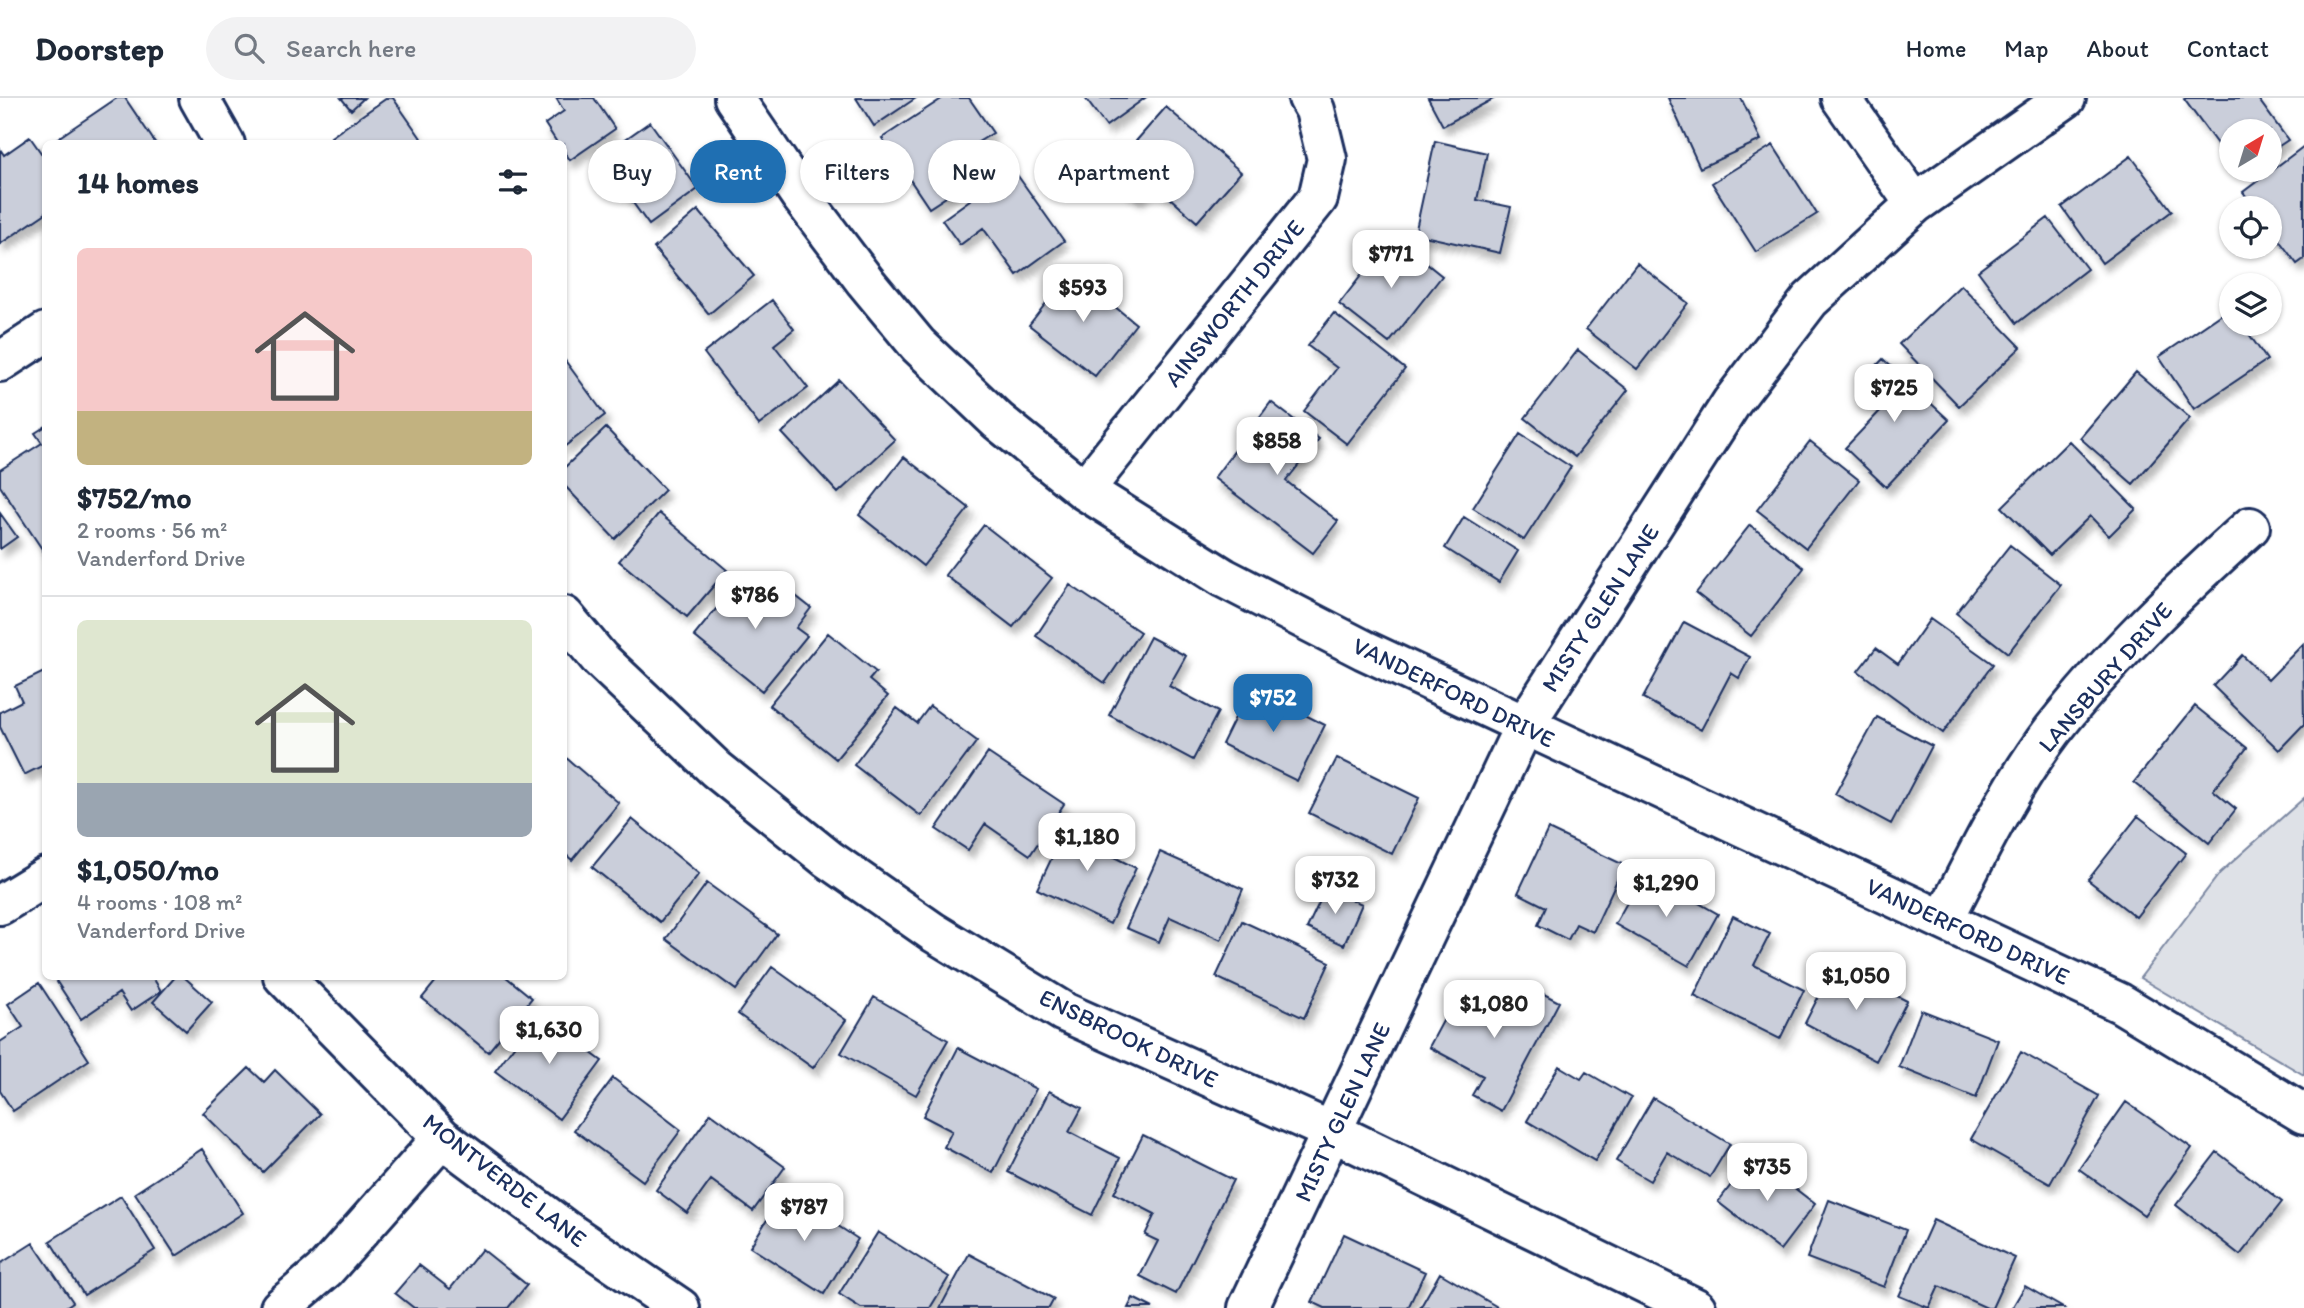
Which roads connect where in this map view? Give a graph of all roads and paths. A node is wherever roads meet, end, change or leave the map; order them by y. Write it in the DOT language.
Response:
graph roads {
  1 [pos="199,98"];
  2 [pos="734,98"];
  3 [pos="1308,98"];
  4 [pos="1841,98"];
  5 [pos="2066,98"];
  6 [pos="223,140"];
  7 [pos="1914,204"];
  8 [pos="42,335"];
  9 [pos="0,362"];
  10 [pos="1084,490"];
  11 [pos="2250,527"];
  12 [pos="567,619"];
  13 [pos="1524,726"];
  14 [pos="42,879"];
  15 [pos="0,905"];
  16 [pos="1944,919"];
  17 [pos="287,980"];
  18 [pos="2304,1114"];
  19 [pos="1333,1132"];
  20 [pos="442,1138"];
  21 [pos="280,1308"];
  22 [pos="680,1308"];
  23 [pos="1248,1308"];
  24 [pos="1696,1308"];
  1 -- 6 [label="street"];
  2 -- 10 [label="street, VANDERFORD DRIVE"];
  3 -- 10 [label="street, AINSWORTH DRIVE"];
  4 -- 7 [label="street"];
  5 -- 7 [label="street, MISTY GLEN LANE"];
  7 -- 13 [label="street, MISTY GLEN LANE"];
  8 -- 9 [label="street"];
  10 -- 13 [label="street, VANDERFORD DRIVE"];
  11 -- 16 [label="street, LANSBURY DRIVE"];
  12 -- 19 [label="street, ENSBROOK DRIVE"];
  13 -- 16 [label="street, VANDERFORD DRIVE"];
  13 -- 19 [label="street, MISTY GLEN LANE"];
  14 -- 15 [label="street"];
  16 -- 18 [label="street, VANDERFORD DRIVE"];
  17 -- 20 [label="street, MONTVERDE LANE"];
  19 -- 23 [label="street, MISTY GLEN LANE"];
  19 -- 24 [label="street, ENSBROOK DRIVE"];
  20 -- 21 [label="street"];
  20 -- 22 [label="street, MONTVERDE LANE"];
}
